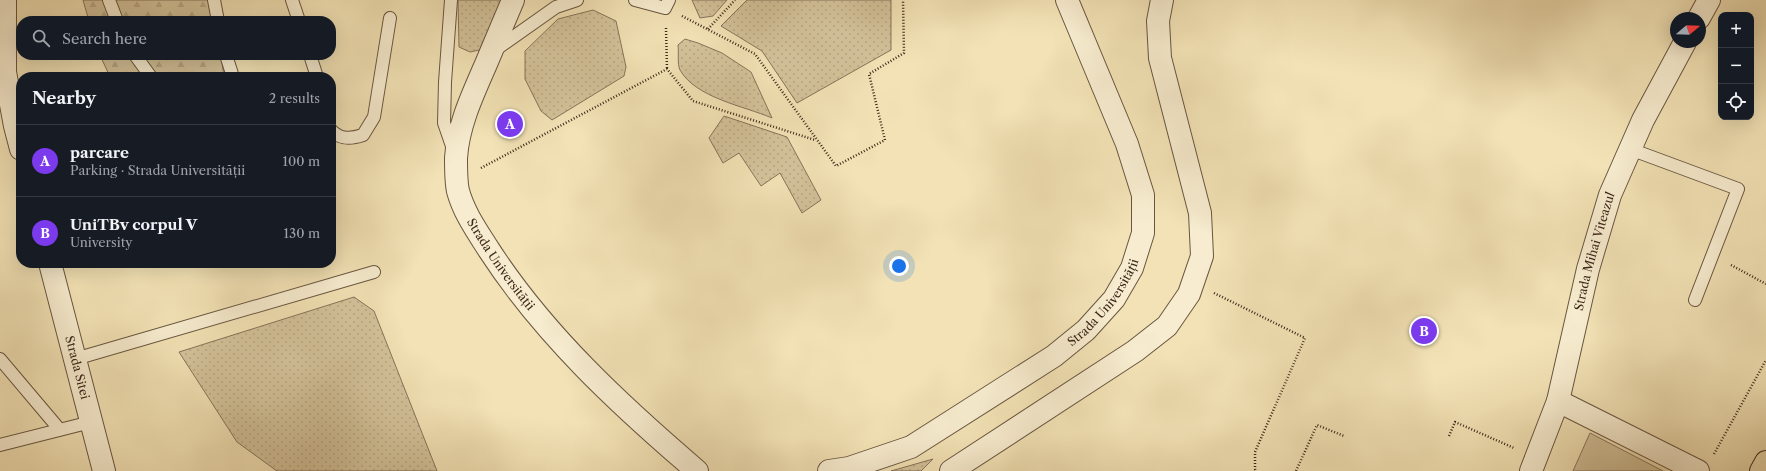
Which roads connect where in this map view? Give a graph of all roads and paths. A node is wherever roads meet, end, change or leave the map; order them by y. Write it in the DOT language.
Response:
graph roads {
  1 [pos="5,0"];
  2 [pos="109,0"];
  3 [pos="214,0"];
  4 [pos="292,0"];
  5 [pos="451,0"];
  6 [pos="513,0"];
  7 [pos="577,0"];
  8 [pos="635,0"];
  9 [pos="735,0"];
  10 [pos="903,0"];
  11 [pos="1067,0"];
  12 [pos="1162,0"];
  13 [pos="1709,0"];
  14 [pos="667,4"];
  15 [pos="1702,12"];
  16 [pos="115,16"];
  17 [pos="217,16"];
  18 [pos="297,16"];
  19 [pos="390,18"];
  20 [pos="708,29"];
  21 [pos="1681,48"];
  22 [pos="491,53"];
  23 [pos="139,60"];
  24 [pos="228,60"];
  25 [pos="312,60"];
  26 [pos="667,69"];
  27 [pos="3,72"];
  28 [pos="147,72"];
  29 [pos="231,72"];
  30 [pos="315,72"];
  31 [pos="16,130"];
  32 [pos="336,134"];
  33 [pos="815,140"];
  34 [pos="1630,149"];
  35 [pos="456,158"];
  36 [pos="477,170"];
  37 [pos="1712,255"];
  38 [pos="51,268"];
  39 [pos="374,272"];
  40 [pos="1192,282"];
  41 [pos="1766,284"];
  42 [pos="1695,300"];
  43 [pos="0,359"];
  44 [pos="75,360"];
  45 [pos="1766,360"];
  46 [pos="1558,401"];
  47 [pos="91,422"];
  48 [pos="60,430"];
  49 [pos="1344,436"];
  50 [pos="1449,436"];
  51 [pos="1503,442"];
  52 [pos="0,445"];
  53 [pos="1766,462"];
  54 [pos="1705,464"];
  55 [pos="104,471"];
  56 [pos="697,471"];
  57 [pos="830,471"];
  58 [pos="951,471"];
  59 [pos="1256,471"];
  60 [pos="1296,471"];
  61 [pos="1531,471"];
  62 [pos="1762,471"];
  1 -- 27 [label="street"];
  2 -- 16 [label="lane"];
  3 -- 17 [label="lane"];
  4 -- 18 [label="lane"];
  5 -- 35 [label="lane"];
  6 -- 22 [label="street, Strada Universității"];
  7 -- 22 [label="lane"];
  8 -- 14 [label="lane"];
  9 -- 20 [label="path"];
  10 -- 33 [label="path"];
  11 -- 57 [label="street, Strada Universității"];
  12 -- 40 [label="street"];
  13 -- 15 [label="street"];
  14 -- 20 [label="path"];
  14 -- 26 [label="path"];
  19 -- 32 [label="lane"];
  20 -- 33 [label="path"];
  21 -- 34 [label="street, Strada Mihai Viteazul"];
  22 -- 35 [label="street, Strada Universității"];
  23 -- 28 [label="lane"];
  24 -- 29 [label="lane"];
  25 -- 30 [label="lane"];
  26 -- 33 [label="path"];
  26 -- 36 [label="path"];
  27 -- 31 [label="street"];
  34 -- 37 [label="lane"];
  34 -- 46 [label="street, Strada Mihai Viteazul"];
  35 -- 56 [label="street, Strada Universității"];
  37 -- 41 [label="path"];
  37 -- 42 [label="lane"];
  38 -- 44 [label="street, Strada Sitei"];
  39 -- 44 [label="lane"];
  40 -- 58 [label="street"];
  40 -- 59 [label="path"];
  43 -- 48 [label="lane"];
  44 -- 47 [label="street, Strada Sitei"];
  45 -- 54 [label="path"];
  46 -- 54 [label="street"];
  46 -- 61 [label="street, Strada Mihai Viteazul"];
  47 -- 48 [label="lane"];
  47 -- 55 [label="street, Strada Sitei"];
  48 -- 52 [label="lane"];
  49 -- 60 [label="path"];
  50 -- 51 [label="path"];
  53 -- 62 [label="main road"];
}
